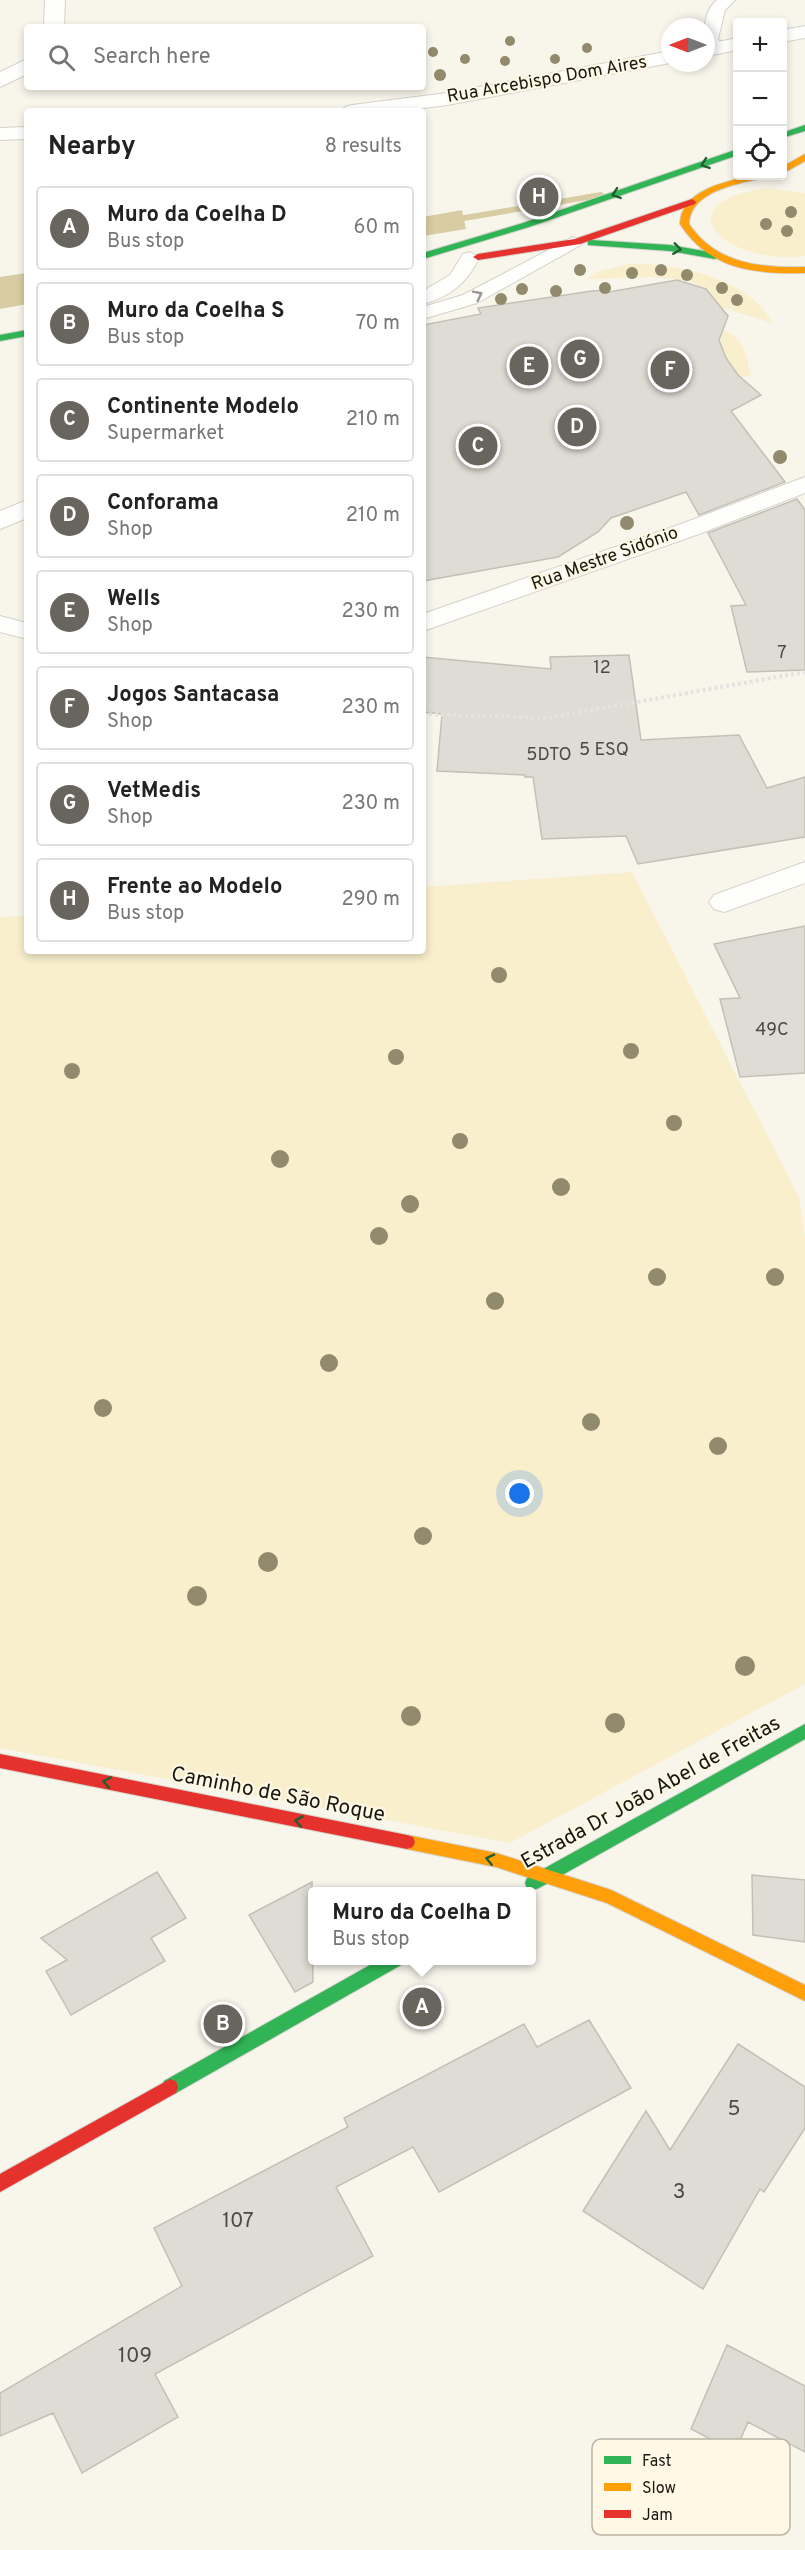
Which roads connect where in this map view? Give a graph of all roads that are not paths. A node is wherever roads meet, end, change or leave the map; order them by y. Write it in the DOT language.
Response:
graph roads {
  1 [pos="55,0"];
  2 [pos="727,0"];
  3 [pos="715,18"];
  4 [pos="54,24"];
  5 [pos="805,32"];
  6 [pos="787,35"];
  7 [pos="733,45"];
  8 [pos="715,48"];
  9 [pos="661,59"];
  10 [pos="24,67"];
  11 [pos="0,81"];
  12 [pos="376,108"];
  13 [pos="805,128"];
  14 [pos="24,133"];
  15 [pos="0,134"];
  16 [pos="787,135"];
  17 [pos="733,154"];
  18 [pos="805,157"];
  19 [pos="787,168"];
  20 [pos="787,177"];
  21 [pos="797,178"];
  22 [pos="733,180"];
  23 [pos="692,202"];
  24 [pos="575,242"];
  25 [pos="426,255"];
  26 [pos="717,256"];
  27 [pos="470,258"];
  28 [pos="426,265"];
  29 [pos="805,270"];
  30 [pos="426,297"];
  31 [pos="426,312"];
  32 [pos="24,334"];
  33 [pos="0,338"];
  34 [pos="805,465"];
  35 [pos="799,484"];
  36 [pos="24,509"];
  37 [pos="0,521"];
  38 [pos="426,622"];
  39 [pos="0,624"];
  40 [pos="24,630"];
  41 [pos="805,872"];
  42 [pos="724,902"];
  43 [pos="805,1731"];
  44 [pos="0,1761"];
  45 [pos="546,1876"];
  46 [pos="527,1887"];
  47 [pos="386,1965"];
  48 [pos="805,1994"];
  49 [pos="0,2183"];
  1 -- 4 [label="street"];
  2 -- 3 [label="lane"];
  5 -- 6 [label="street"];
  7 -- 8 [label="street"];
  9 -- 12 [label="street, Rua Arcebispo Dom Aires"];
  10 -- 11 [label="street"];
  13 -- 16 [label="main road"];
  14 -- 15 [label="street"];
  17 -- 25 [label="main road, one-way"];
  18 -- 19 [label="main road"];
  20 -- 21 [label="main road"];
  22 -- 23 [label="main road"];
  23 -- 24 [label="main road"];
  23 -- 26 [label="main road"];
  24 -- 26 [label="main road, one-way"];
  24 -- 27 [label="main road"];
  31 -- 24 [label="lane, one-way"];
  26 -- 29 [label="main road"];
  27 -- 28 [label="main road"];
  27 -- 30 [label="lane"];
  32 -- 33 [label="main road"];
  34 -- 35 [label="street, Rua Mestre Sidónio"];
  35 -- 38 [label="street, Rua Mestre Sidónio"];
  36 -- 37 [label="street"];
  39 -- 40 [label="street"];
  41 -- 42 [label="street"];
  43 -- 45 [label="main road, Estrada Dr João Abel de Freitas"];
  45 -- 44 [label="main road, Caminho de São Roque, one-way"];
  45 -- 46 [label="main road, Estrada Dr João Abel de Freitas"];
  45 -- 48 [label="main road, Caminho de São Roque"];
  47 -- 49 [label="main road"];
}
